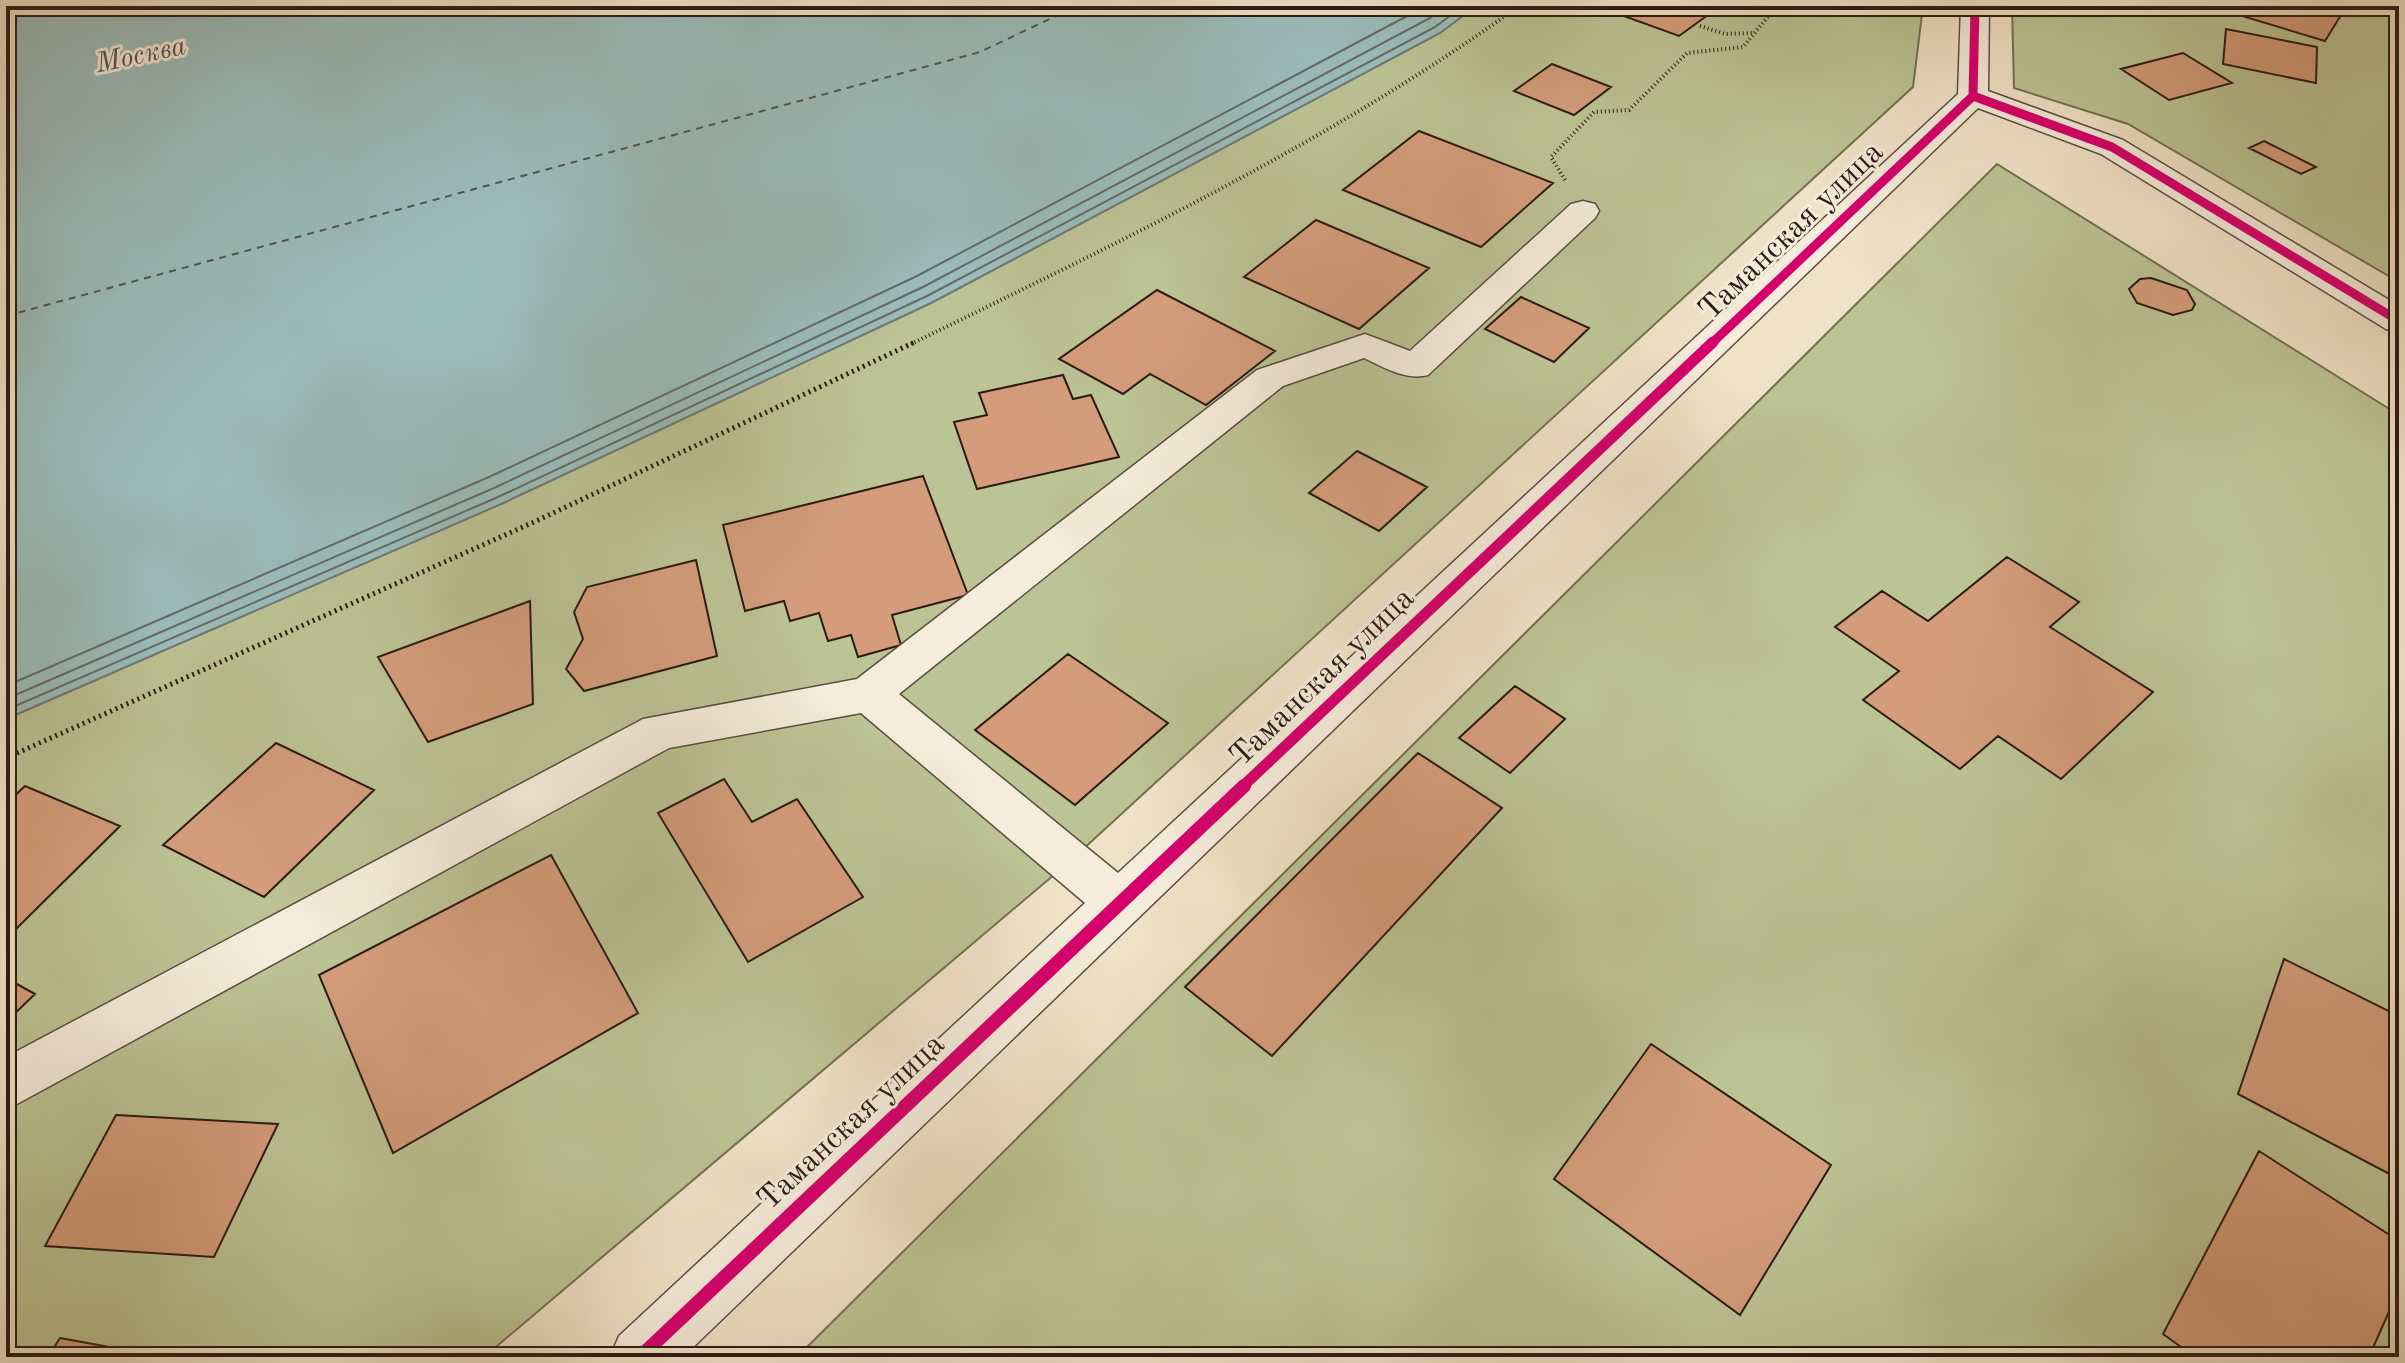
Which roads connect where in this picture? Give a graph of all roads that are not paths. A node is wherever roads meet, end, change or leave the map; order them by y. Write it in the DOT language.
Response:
graph roads {
  1 [pos="1975,6"];
  2 [pos="1973,96"];
  3 [pos="1583,211"];
  4 [pos="2399,321"];
  5 [pos="869,694"];
  6 [pos="1123,904"];
  7 [pos="6,1085"];
  8 [pos="640,1357"];
  1 -- 2 [label="street"];
  2 -- 4 [label="street"];
  2 -- 6 [label="street, Таманская улица"];
  3 -- 5 [label="street"];
  5 -- 6 [label="street"];
  5 -- 7 [label="street"];
  6 -- 8 [label="street, Таманская улица"];
}
